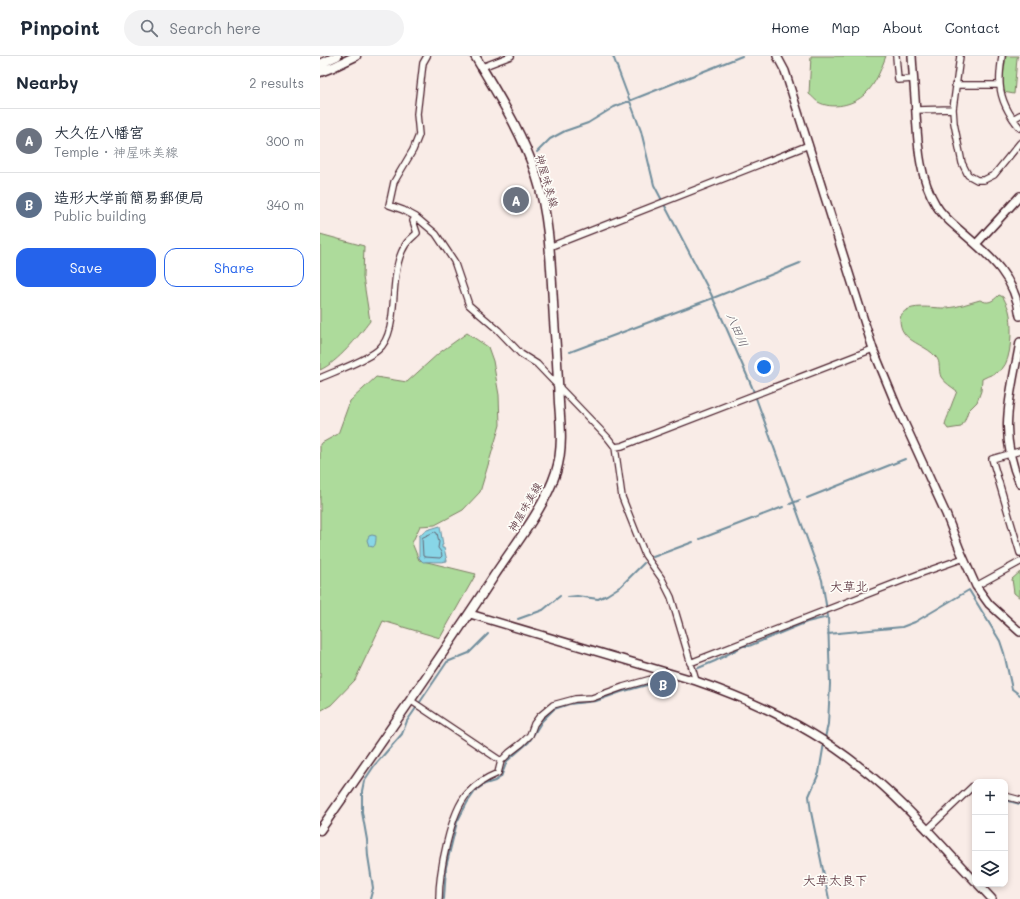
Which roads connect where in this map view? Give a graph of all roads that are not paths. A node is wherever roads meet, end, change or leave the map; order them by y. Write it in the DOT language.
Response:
graph roads {
  1 [pos="337,56"];
  2 [pos="356,56"];
  3 [pos="428,56"];
  4 [pos="475,56"];
  5 [pos="511,56"];
  6 [pos="777,56"];
  7 [pos="896,56"];
  8 [pos="912,56"];
  9 [pos="960,56"];
  10 [pos="1002,56"];
  11 [pos="320,64"];
  12 [pos="482,67"];
  13 [pos="320,72"];
  14 [pos="914,79"];
  15 [pos="955,85"];
  16 [pos="1000,85"];
  17 [pos="953,109"];
  18 [pos="916,110"];
  19 [pos="1020,115"];
  20 [pos="1013,119"];
  21 [pos="1020,128"];
  22 [pos="1020,143"];
  23 [pos="809,145"];
  24 [pos="1020,196"];
  25 [pos="416,217"];
  26 [pos="976,244"];
  27 [pos="549,247"];
  28 [pos="1020,316"];
  29 [pos="1020,342"];
  30 [pos="873,349"];
  31 [pos="1017,377"];
  32 [pos="320,378"];
  33 [pos="559,387"];
  34 [pos="615,447"];
  35 [pos="1020,451"];
  36 [pos="1010,454"];
  37 [pos="1020,484"];
  38 [pos="1020,553"];
  39 [pos="964,558"];
  40 [pos="1020,562"];
  41 [pos="976,586"];
  42 [pos="470,614"];
  43 [pos="1020,632"];
  44 [pos="690,663"];
  45 [pos="659,670"];
  46 [pos="696,681"];
  47 [pos="410,700"];
  48 [pos="501,761"];
  49 [pos="972,787"];
  50 [pos="1008,797"];
  51 [pos="1020,800"];
  52 [pos="320,830"];
  53 [pos="927,830"];
  54 [pos="972,878"];
  55 [pos="981,887"];
  56 [pos="439,899"];
  57 [pos="992,899"];
  1 -- 11 [label="main road"];
  2 -- 13 [label="main road"];
  3 -- 25 [label="street"];
  4 -- 12 [label="main road, 神屋味美線"];
  5 -- 12 [label="street"];
  6 -- 23 [label="street"];
  7 -- 14 [label="street"];
  8 -- 14 [label="street"];
  9 -- 15 [label="street"];
  10 -- 16 [label="street"];
  12 -- 27 [label="main road, 神屋味美線"];
  14 -- 18 [label="street"];
  15 -- 16 [label="street"];
  15 -- 17 [label="street"];
  16 -- 20 [label="street"];
  17 -- 18 [label="street"];
  17 -- 22 [label="street"];
  18 -- 26 [label="street"];
  19 -- 20 [label="street"];
  20 -- 21 [label="street"];
  23 -- 27 [label="street"];
  23 -- 30 [label="street"];
  24 -- 26 [label="street"];
  25 -- 32 [label="street"];
  25 -- 33 [label="street"];
  26 -- 28 [label="street"];
  27 -- 33 [label="main road, 神屋味美線"];
  29 -- 31 [label="street"];
  30 -- 34 [label="street"];
  30 -- 39 [label="street"];
  31 -- 36 [label="street"];
  33 -- 34 [label="street"];
  33 -- 42 [label="main road, 神屋味美線"];
  34 -- 44 [label="street"];
  35 -- 36 [label="street"];
  36 -- 37 [label="street"];
  36 -- 38 [label="street"];
  39 -- 41 [label="street"];
  39 -- 44 [label="street"];
  40 -- 41 [label="street"];
  41 -- 43 [label="street"];
  42 -- 45 [label="street"];
  42 -- 47 [label="main road, 神屋味美線"];
  44 -- 46 [label="street"];
  45 -- 46 [label="street"];
  45 -- 48 [label="street"];
  46 -- 53 [label="street"];
  47 -- 48 [label="street"];
  47 -- 52 [label="main road, 神屋味美線"];
  48 -- 56 [label="street"];
  49 -- 53 [label="street"];
  50 -- 51 [label="street"];
  53 -- 54 [label="street"];
  55 -- 57 [label="street"];
}
